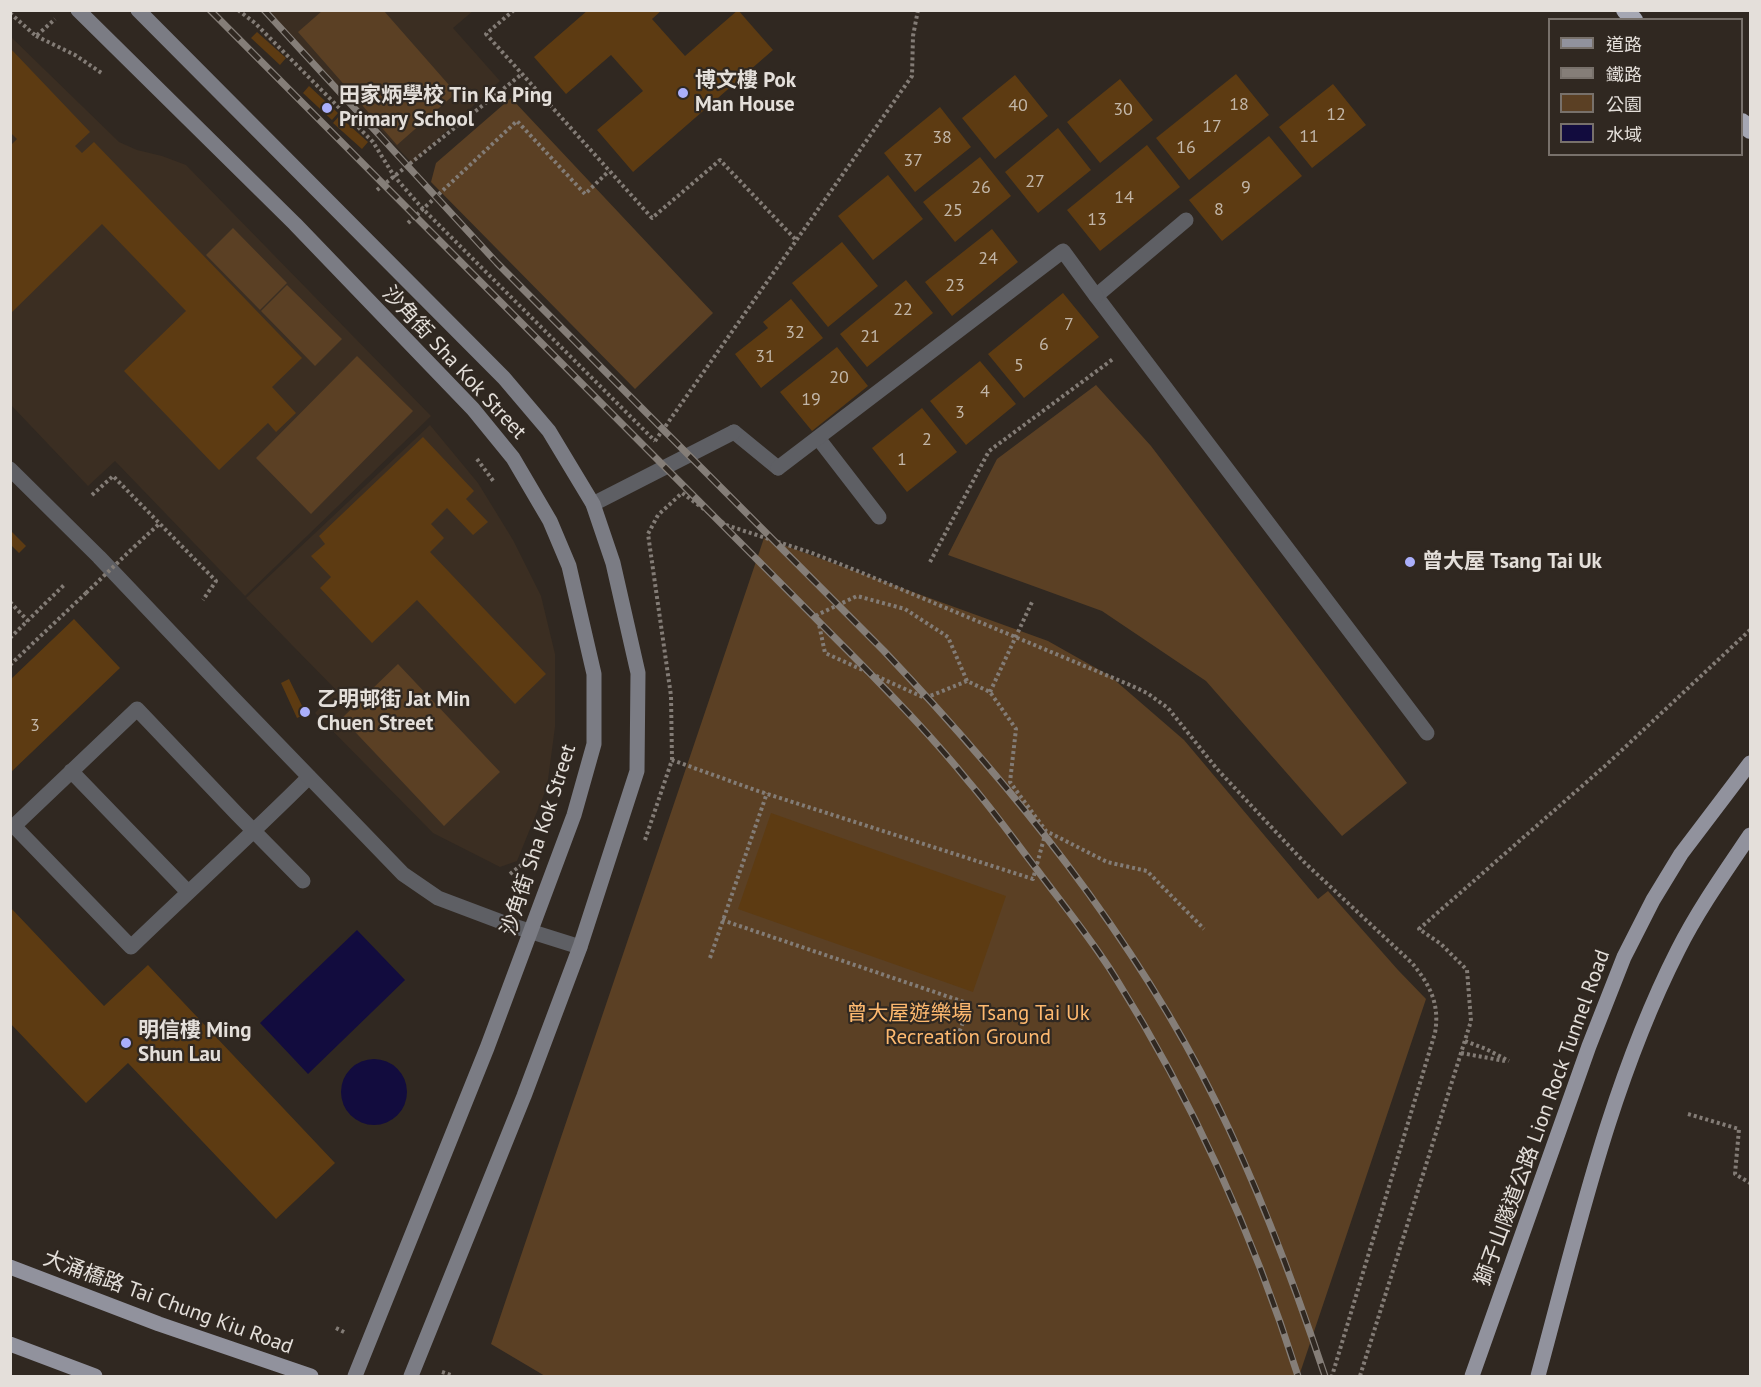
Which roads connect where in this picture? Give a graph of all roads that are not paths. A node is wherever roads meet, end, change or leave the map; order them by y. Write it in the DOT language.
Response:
graph roads {
  1 [pos="78,10"];
  2 [pos="138,10"];
  3 [pos="1186,220"];
  4 [pos="1096,296"];
  5 [pos="818,438"];
  6 [pos="10,469"];
  7 [pos="593,504"];
  8 [pos="879,517"];
  9 [pos="1427,733"];
  10 [pos="1750,764"];
  11 [pos="71,771"];
  12 [pos="309,777"];
  13 [pos="254,830"];
  14 [pos="1750,835"];
  15 [pos="303,881"];
  16 [pos="188,892"];
  17 [pos="532,932"];
  18 [pos="580,947"];
  19 [pos="10,1267"];
  20 [pos="10,1344"];
  21 [pos="94,1377"];
  22 [pos="311,1377"];
  23 [pos="355,1377"];
  24 [pos="411,1377"];
  25 [pos="1472,1377"];
  26 [pos="1538,1377"];
  1 -- 17 [label="main road, 沙角街 Sha Kok Street"];
  2 -- 7 [label="main road, 沙角街 Sha Kok Street"];
  3 -- 4 [label="street"];
  4 -- 5 [label="street"];
  4 -- 9 [label="street"];
  5 -- 7 [label="street"];
  5 -- 8 [label="street"];
  6 -- 12 [label="street"];
  7 -- 18 [label="main road, 沙角街 Sha Kok Street"];
  10 -- 25 [label="main road, 獅子山隧道公路 Lion Rock Tunnel Road"];
  11 -- 13 [label="street"];
  11 -- 16 [label="street"];
  11 -- 16 [label="street"];
  12 -- 13 [label="street"];
  12 -- 17 [label="street"];
  13 -- 15 [label="street"];
  13 -- 16 [label="street"];
  14 -- 26 [label="main road"];
  17 -- 18 [label="street"];
  17 -- 23 [label="main road, 沙角街 Sha Kok Street"];
  18 -- 24 [label="main road, 沙角街 Sha Kok Street"];
  19 -- 22 [label="main road, 大涌橋路 Tai Chung Kiu Road"];
  20 -- 21 [label="main road"];
}
